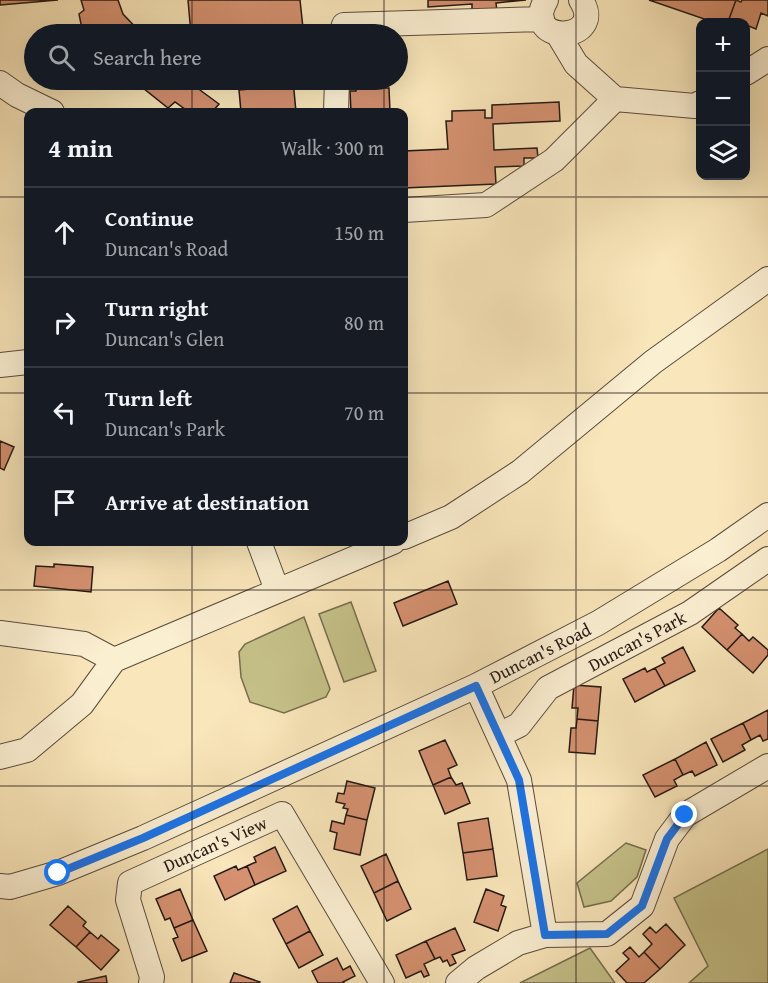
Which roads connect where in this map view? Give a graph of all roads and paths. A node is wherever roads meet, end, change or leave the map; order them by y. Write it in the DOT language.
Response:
graph roads {
  1 [pos="581,0"];
  2 [pos="549,18"];
  3 [pos="373,24"];
  4 [pos="768,59"];
  5 [pos="748,72"];
  6 [pos="0,83"];
  7 [pos="337,90"];
  8 [pos="615,99"];
  9 [pos="696,106"];
  10 [pos="44,108"];
  11 [pos="336,108"];
  12 [pos="408,210"];
  13 [pos="768,279"];
  14 [pos="24,362"];
  15 [pos="0,365"];
  16 [pos="768,516"];
  17 [pos="408,535"];
  18 [pos="260,546"];
  19 [pos="384,546"];
  20 [pos="766,565"];
  21 [pos="277,591"];
  22 [pos="0,633"];
  23 [pos="114,660"];
  24 [pos="476,686"];
  25 [pos="509,730"];
  26 [pos="0,757"];
  27 [pos="768,766"];
  28 [pos="0,886"];
  29 [pos="545,935"];
  30 [pos="152,983"];
  31 [pos="382,983"];
  32 [pos="458,983"];
  1 -- 2 [label="street"];
  2 -- 3 [label="street"];
  2 -- 8 [label="street"];
  4 -- 5 [label="street"];
  6 -- 10 [label="street"];
  7 -- 11 [label="street"];
  8 -- 9 [label="street"];
  8 -- 12 [label="street"];
  13 -- 17 [label="street"];
  14 -- 15 [label="street"];
  16 -- 24 [label="street, Duncan's Road"];
  18 -- 21 [label="street"];
  19 -- 21 [label="street"];
  20 -- 25 [label="street, Duncan's Park"];
  21 -- 23 [label="street"];
  22 -- 23 [label="street"];
  23 -- 26 [label="street"];
  24 -- 25 [label="street"];
  24 -- 28 [label="street, Duncan's Road"];
  25 -- 29 [label="street"];
  27 -- 29 [label="street"];
  29 -- 32 [label="street"];
  30 -- 31 [label="street, Duncan's View"];
}
